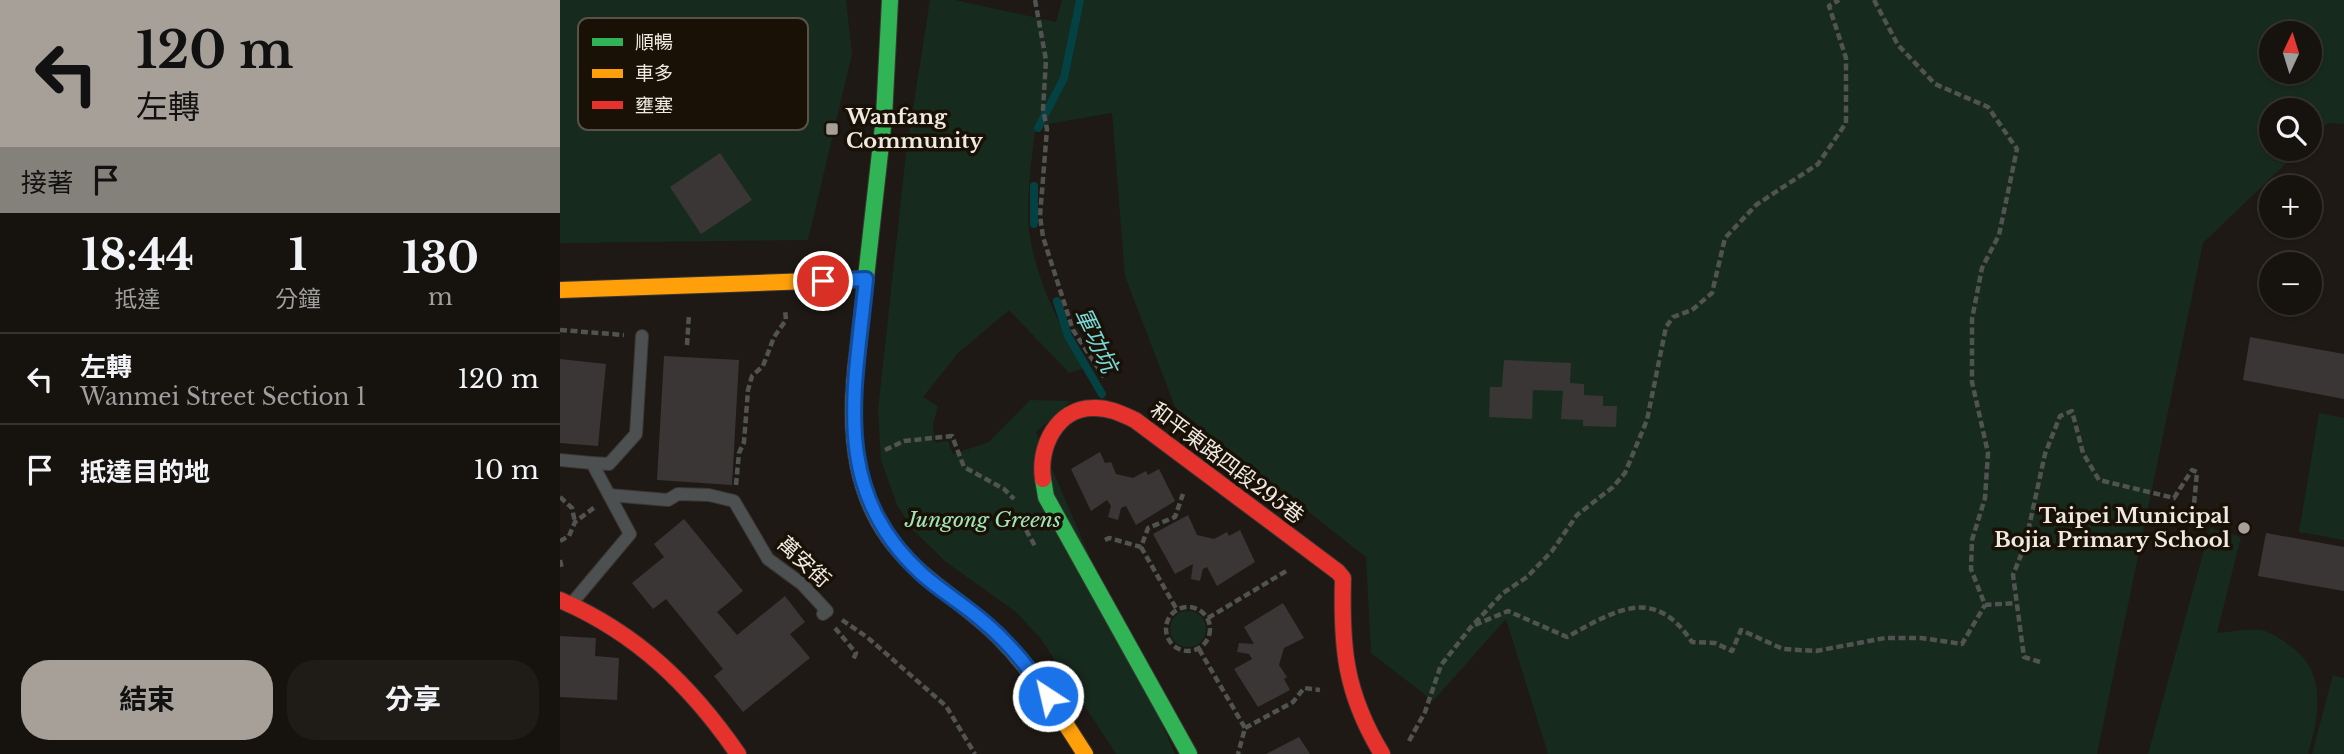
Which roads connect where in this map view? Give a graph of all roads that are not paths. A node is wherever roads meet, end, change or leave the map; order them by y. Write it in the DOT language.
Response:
graph roads {
  1 [pos="890,0"];
  2 [pos="866,279"];
  3 [pos="560,290"];
  4 [pos="642,336"];
  5 [pos="560,460"];
  6 [pos="592,463"];
  7 [pos="609,495"];
  8 [pos="565,602"];
  9 [pos="825,612"];
  10 [pos="738,754"];
  11 [pos="1085,754"];
  12 [pos="1189,754"];
  13 [pos="1382,754"];
  1 -- 2 [label="street"];
  2 -- 3 [label="street"];
  2 -- 11 [label="street"];
  4 -- 6 [label="lane"];
  5 -- 6 [label="lane"];
  6 -- 7 [label="lane"];
  7 -- 8 [label="lane"];
  7 -- 9 [label="lane, 萬安街"];
  8 -- 10 [label="street"];
  12 -- 13 [label="street, 和平東路四段295巷"];
}
